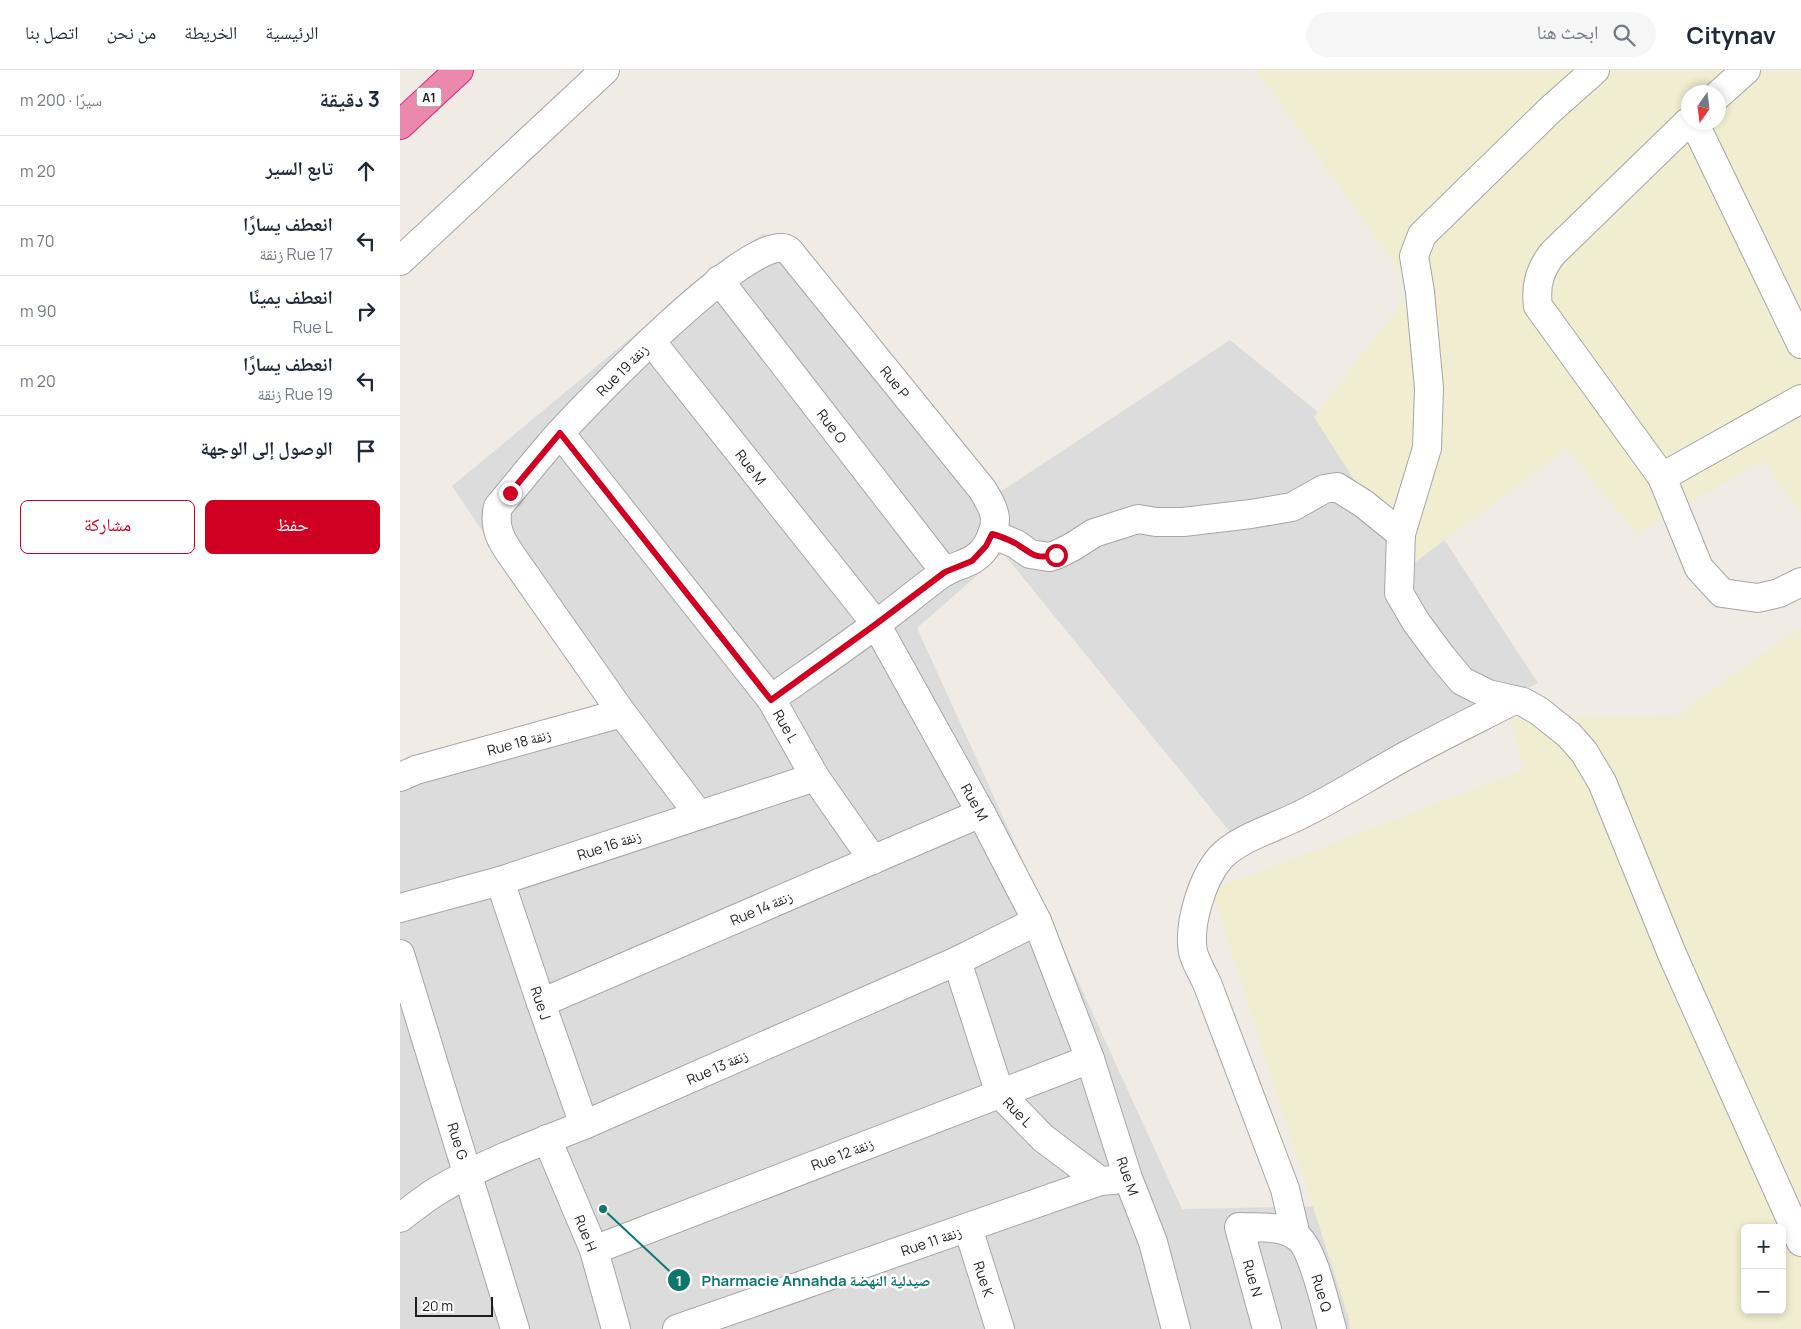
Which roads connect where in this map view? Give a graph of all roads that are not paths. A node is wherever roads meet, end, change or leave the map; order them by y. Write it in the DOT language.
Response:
graph roads {
  1 [pos="459,70"];
  2 [pos="605,70"];
  3 [pos="1596,70"];
  4 [pos="1746,70"];
  5 [pos="1726,88"];
  6 [pos="400,124"];
  7 [pos="1681,129"];
  8 [pos="1698,130"];
  9 [pos="400,261"];
  10 [pos="808,275"];
  11 [pos="719,280"];
  12 [pos="651,341"];
  13 [pos="1801,344"];
  14 [pos="1801,399"];
  15 [pos="560,433"];
  16 [pos="1662,477"];
  17 [pos="992,534"];
  18 [pos="1401,534"];
  19 [pos="945,572"];
  20 [pos="1801,582"];
  21 [pos="876,624"];
  22 [pos="771,700"];
  23 [pos="1514,700"];
  24 [pos="622,713"];
  25 [pos="408,774"];
  26 [pos="815,777"];
  27 [pos="981,814"];
  28 [pos="699,815"];
  29 [pos="872,860"];
  30 [pos="500,881"];
  31 [pos="400,908"];
  32 [pos="1038,921"];
  33 [pos="400,954"];
  34 [pos="957,961"];
  35 [pos="541,1003"];
  36 [pos="409,1010"];
  37 [pos="1090,1059"];
  38 [pos="1000,1094"];
  39 [pos="584,1125"];
  40 [pos="547,1139"];
  41 [pos="468,1174"];
  42 [pos="1128,1178"];
  43 [pos="1100,1181"];
  44 [pos="400,1218"];
  45 [pos="968,1228"];
  46 [pos="1801,1242"];
  47 [pos="1304,1246"];
  48 [pos="594,1250"];
  49 [pos="704,1324"];
  50 [pos="515,1329"];
  51 [pos="616,1329"];
  52 [pos="677,1329"];
  53 [pos="1000,1329"];
  54 [pos="1176,1329"];
  55 [pos="1267,1329"];
  56 [pos="1332,1329"];
  1 -- 6 [label="highway, A1"];
  2 -- 9 [label="street"];
  3 -- 18 [label="street"];
  4 -- 5 [label="street"];
  7 -- 16 [label="street"];
  8 -- 13 [label="street"];
  10 -- 11 [label="street, Rue 19 زنقة"];
  10 -- 17 [label="street, Rue P"];
  11 -- 12 [label="street, Rue 19 زنقة"];
  11 -- 19 [label="street, Rue O"];
  12 -- 15 [label="street, Rue 19 زنقة"];
  12 -- 21 [label="street, Rue M"];
  14 -- 16 [label="street"];
  15 -- 22 [label="street, Rue L"];
  15 -- 24 [label="street, Rue 19 زنقة"];
  16 -- 20 [label="street"];
  17 -- 18 [label="street"];
  17 -- 19 [label="street"];
  18 -- 23 [label="street"];
  19 -- 21 [label="street"];
  21 -- 22 [label="street"];
  21 -- 27 [label="street, Rue M"];
  22 -- 26 [label="street, Rue L"];
  23 -- 46 [label="street"];
  23 -- 47 [label="street, Rue Q"];
  24 -- 25 [label="street, Rue 18 زنقة"];
  24 -- 28 [label="street, Rue 19 زنقة"];
  26 -- 28 [label="street, Rue 16 زنقة"];
  26 -- 29 [label="street, Rue L"];
  27 -- 29 [label="street, Rue 14 زنقة"];
  27 -- 32 [label="street, Rue M"];
  28 -- 30 [label="street, Rue 16 زنقة"];
  29 -- 35 [label="street, Rue 14 زنقة"];
  30 -- 31 [label="street, Rue 16 زنقة"];
  30 -- 35 [label="street, Rue J"];
  32 -- 34 [label="street, Rue 13 زنقة"];
  32 -- 37 [label="street, Rue M"];
  33 -- 36 [label="street, Rue G"];
  34 -- 38 [label="street, Rue L"];
  34 -- 39 [label="street, Rue 13 زنقة"];
  35 -- 39 [label="street, Rue J"];
  36 -- 41 [label="street, Rue G"];
  37 -- 38 [label="street, Rue 12 زنقة"];
  37 -- 42 [label="street, Rue M"];
  38 -- 43 [label="street, Rue L"];
  38 -- 48 [label="street, Rue 12 زنقة"];
  39 -- 40 [label="street, Rue 13 زنقة"];
  40 -- 41 [label="street, Rue 13 زنقة"];
  40 -- 48 [label="street, Rue H"];
  41 -- 44 [label="street, Rue 13 زنقة"];
  41 -- 50 [label="street, Rue G"];
  42 -- 43 [label="street"];
  42 -- 54 [label="street, Rue M"];
  43 -- 45 [label="street, Rue 11 زنقة"];
  45 -- 49 [label="street, Rue 11 زنقة"];
  45 -- 53 [label="street, Rue K"];
  47 -- 55 [label="street, Rue N"];
  47 -- 56 [label="street, Rue Q"];
  48 -- 51 [label="street, Rue H"];
  49 -- 52 [label="street, Rue 11 زنقة"];
}
